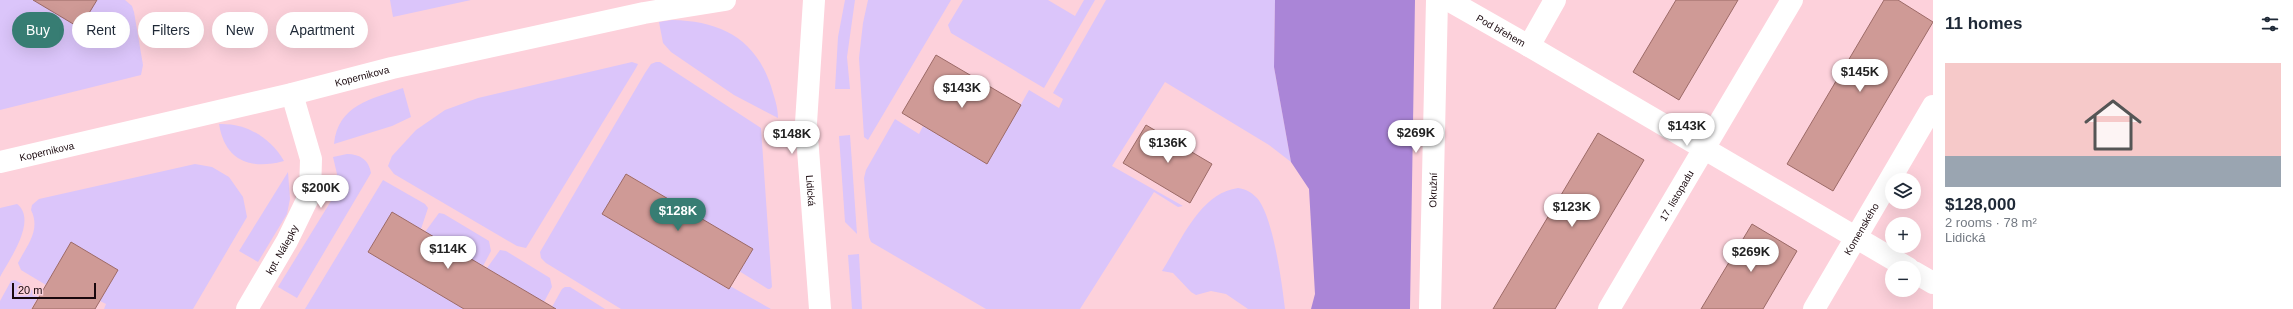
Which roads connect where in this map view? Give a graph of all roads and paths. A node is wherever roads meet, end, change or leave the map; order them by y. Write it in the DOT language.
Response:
graph roads {
  1 [pos="725,0"];
  2 [pos="814,0"];
  3 [pos="1437,0"];
  4 [pos="1448,0"];
  5 [pos="1555,0"];
  6 [pos="1792,0"];
  7 [pos="1529,46"];
  8 [pos="292,94"];
  9 [pos="1933,106"];
  10 [pos="1705,149"];
  11 [pos="0,162"];
  12 [pos="1857,238"];
  13 [pos="1896,261"];
  14 [pos="1921,276"];
  15 [pos="1933,283"];
  16 [pos="247,309"];
  17 [pos="820,309"];
  18 [pos="1430,309"];
  19 [pos="1609,309"];
  20 [pos="1814,309"];
  1 -- 8 [label="street, Kopernikova"];
  2 -- 17 [label="street, Lidická"];
  3 -- 18 [label="street, Okružní"];
  4 -- 7 [label="street, Pod břehem"];
  5 -- 7 [label="street, Pod břehem"];
  6 -- 10 [label="street, 17. listopadu"];
  7 -- 10 [label="street"];
  8 -- 11 [label="street, Kopernikova"];
  8 -- 16 [label="street, kpt. Nálepky"];
  9 -- 12 [label="street, Komenského"];
  10 -- 12 [label="street"];
  10 -- 19 [label="street, 17. listopadu"];
  12 -- 13 [label="street"];
  12 -- 20 [label="street, Komenského"];
  14 -- 15 [label="street"];
}
